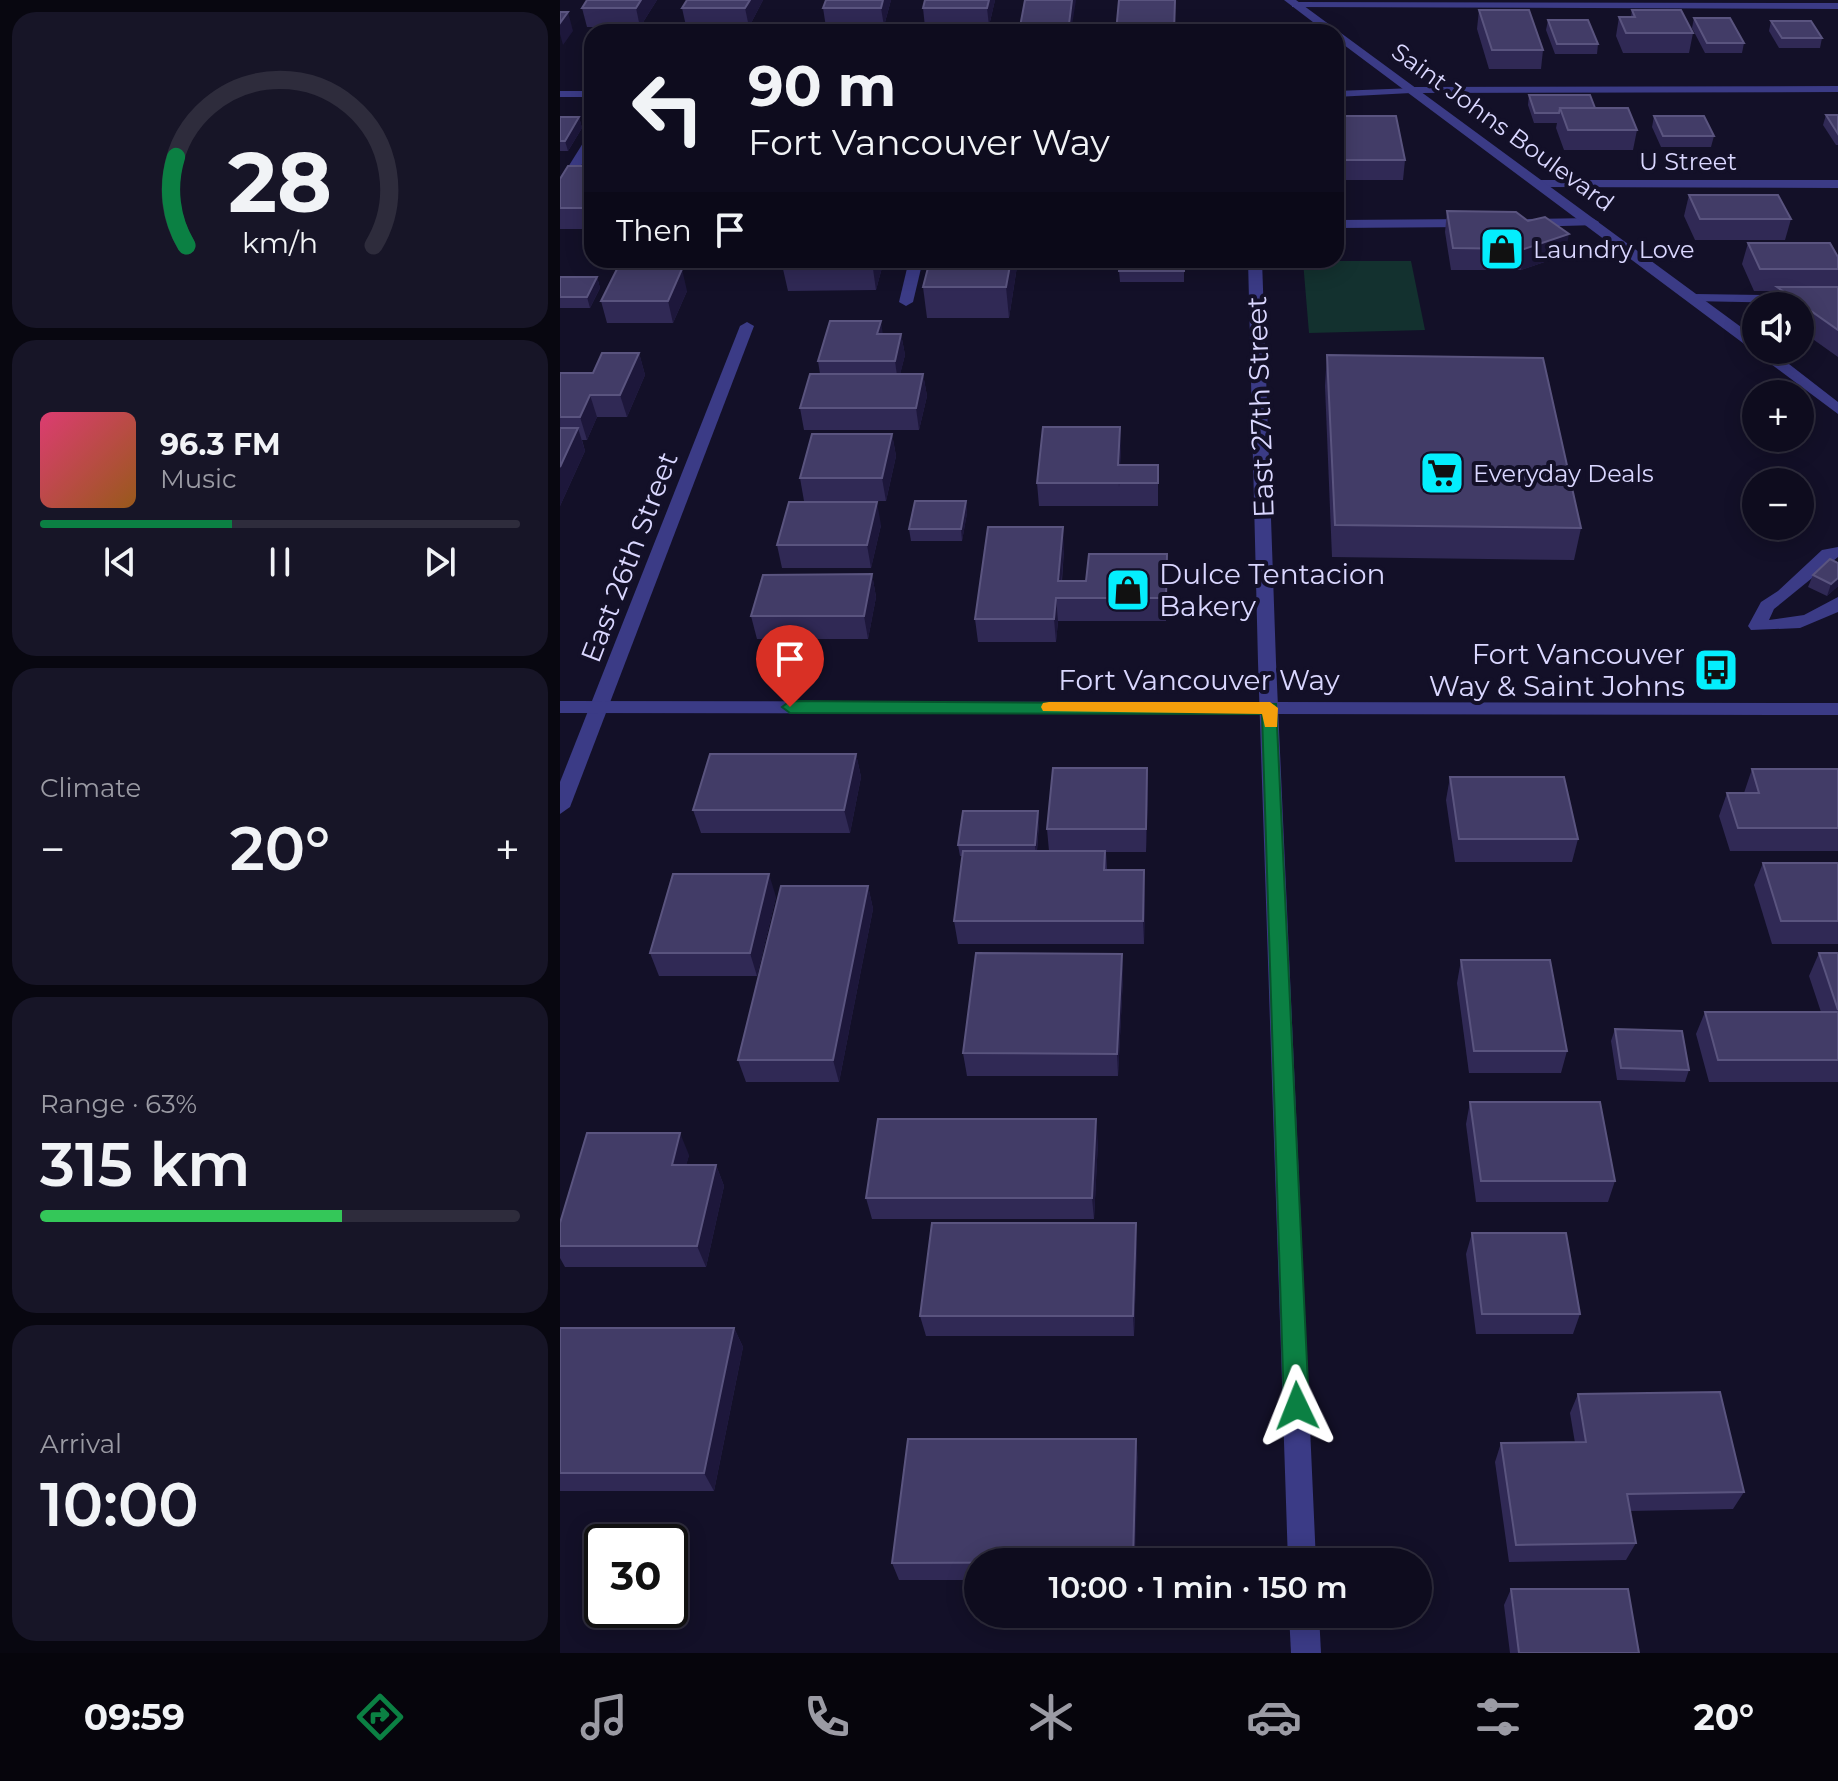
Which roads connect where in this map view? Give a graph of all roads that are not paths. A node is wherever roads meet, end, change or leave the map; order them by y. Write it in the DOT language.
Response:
graph roads {
  1 [pos="1293,3"];
  2 [pos="1838,6"];
  3 [pos="1322,24"];
  4 [pos="1344,40"];
  5 [pos="1838,89"];
  6 [pos="1411,90"];
  7 [pos="560,94"];
  8 [pos="584,94"];
  9 [pos="1344,94"];
  10 [pos="584,151"];
  11 [pos="1538,183"];
  12 [pos="1838,184"];
  13 [pos="560,190"];
  14 [pos="1592,222"];
  15 [pos="1480,223"];
  16 [pos="1512,223"];
  17 [pos="1344,224"];
  18 [pos="914,268"];
  19 [pos="1255,268"];
  20 [pos="1695,298"];
  21 [pos="1838,300"];
  22 [pos="906,302"];
  23 [pos="747,326"];
  24 [pos="1742,334"];
  25 [pos="1780,364"];
  26 [pos="1836,406"];
  27 [pos="1838,552"];
  28 [pos="1838,603"];
  29 [pos="560,707"];
  30 [pos="598,707"];
  31 [pos="1270,708"];
  32 [pos="1838,709"];
  33 [pos="560,807"];
  34 [pos="1301,1548"];
  35 [pos="1305,1628"];
  36 [pos="1306,1653"];
  1 -- 2 [label="street"];
  1 -- 3 [label="street, Saint Johns Boulevard"];
  4 -- 6 [label="street, Saint Johns Boulevard"];
  5 -- 6 [label="street"];
  6 -- 9 [label="street"];
  6 -- 11 [label="street, Saint Johns Boulevard"];
  7 -- 8 [label="street"];
  10 -- 13 [label="street"];
  11 -- 12 [label="street, U Street"];
  11 -- 14 [label="street, Saint Johns Boulevard"];
  14 -- 16 [label="street"];
  14 -- 20 [label="street, Saint Johns Boulevard"];
  15 -- 17 [label="street"];
  18 -- 22 [label="street"];
  19 -- 31 [label="street, East 27th Street"];
  20 -- 21 [label="street"];
  20 -- 24 [label="street, Saint Johns Boulevard"];
  23 -- 30 [label="street, East 26th Street"];
  25 -- 26 [label="street"];
  27 -- 28 [label="street"];
  29 -- 30 [label="street, Fort Vancouver Way"];
  30 -- 31 [label="street, Fort Vancouver Way"];
  30 -- 33 [label="street, East 26th Street"];
  31 -- 32 [label="street, Fort Vancouver Way"];
  31 -- 34 [label="street, East 27th Street"];
  35 -- 36 [label="street"];
}
